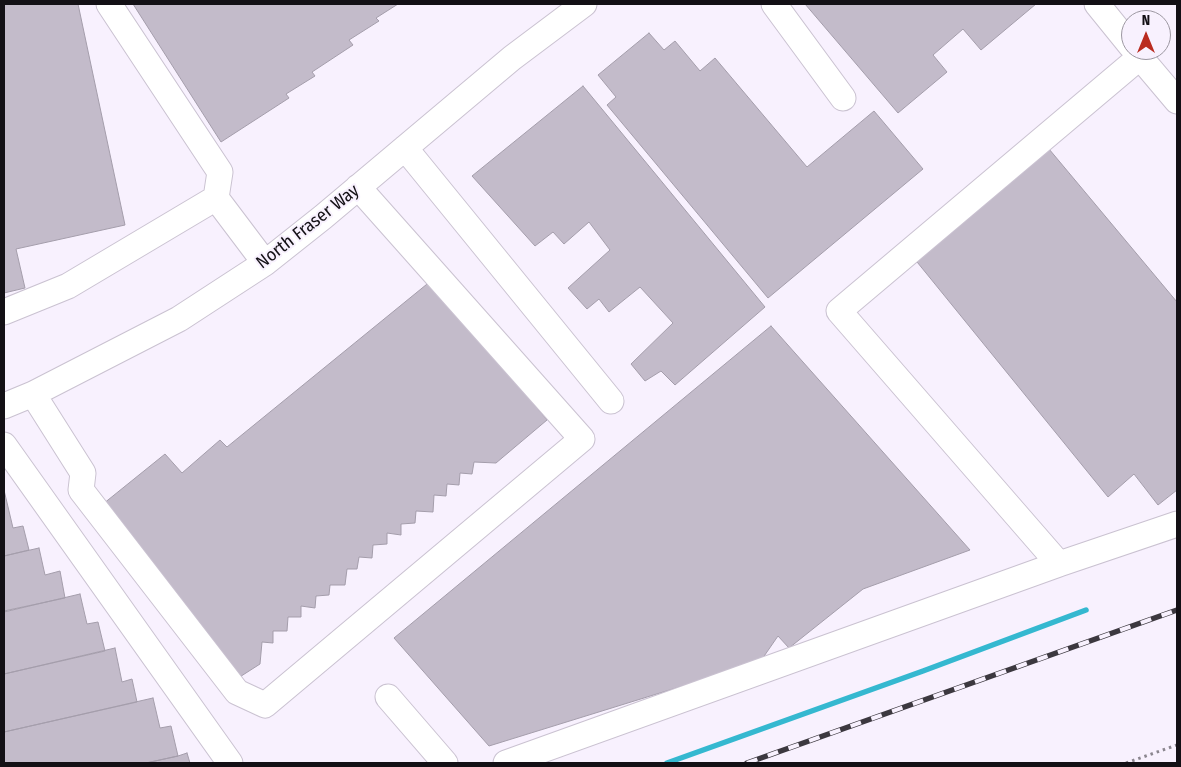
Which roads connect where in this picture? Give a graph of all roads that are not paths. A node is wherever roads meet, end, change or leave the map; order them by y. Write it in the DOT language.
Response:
graph roads {
  1 [pos="109,4"];
  2 [pos="583,4"];
  3 [pos="774,4"];
  4 [pos="1107,7"];
  5 [pos="1121,29"];
  6 [pos="1125,60"];
  7 [pos="1142,60"];
  8 [pos="843,98"];
  9 [pos="1177,102"];
  10 [pos="405,148"];
  11 [pos="358,187"];
  12 [pos="216,198"];
  13 [pos="265,263"];
  14 [pos="4,312"];
  15 [pos="33,394"];
  16 [pos="611,401"];
  17 [pos="4,406"];
  18 [pos="4,445"];
  19 [pos="1177,524"];
  20 [pos="1059,564"];
  21 [pos="388,697"];
  22 [pos="230,763"];
  23 [pos="446,763"];
  24 [pos="506,763"];
  1 -- 12 [label="street"];
  2 -- 10 [label="street, North Fraser Way"];
  3 -- 8 [label="street"];
  4 -- 5 [label="street"];
  6 -- 20 [label="street"];
  7 -- 9 [label="street"];
  10 -- 11 [label="street, North Fraser Way"];
  10 -- 16 [label="street"];
  11 -- 13 [label="street, North Fraser Way"];
  11 -- 15 [label="street"];
  12 -- 13 [label="street"];
  12 -- 14 [label="street"];
  13 -- 15 [label="street, North Fraser Way"];
  15 -- 17 [label="street, North Fraser Way"];
  18 -- 22 [label="street"];
  19 -- 20 [label="street"];
  20 -- 24 [label="street"];
  21 -- 23 [label="street"];
}
